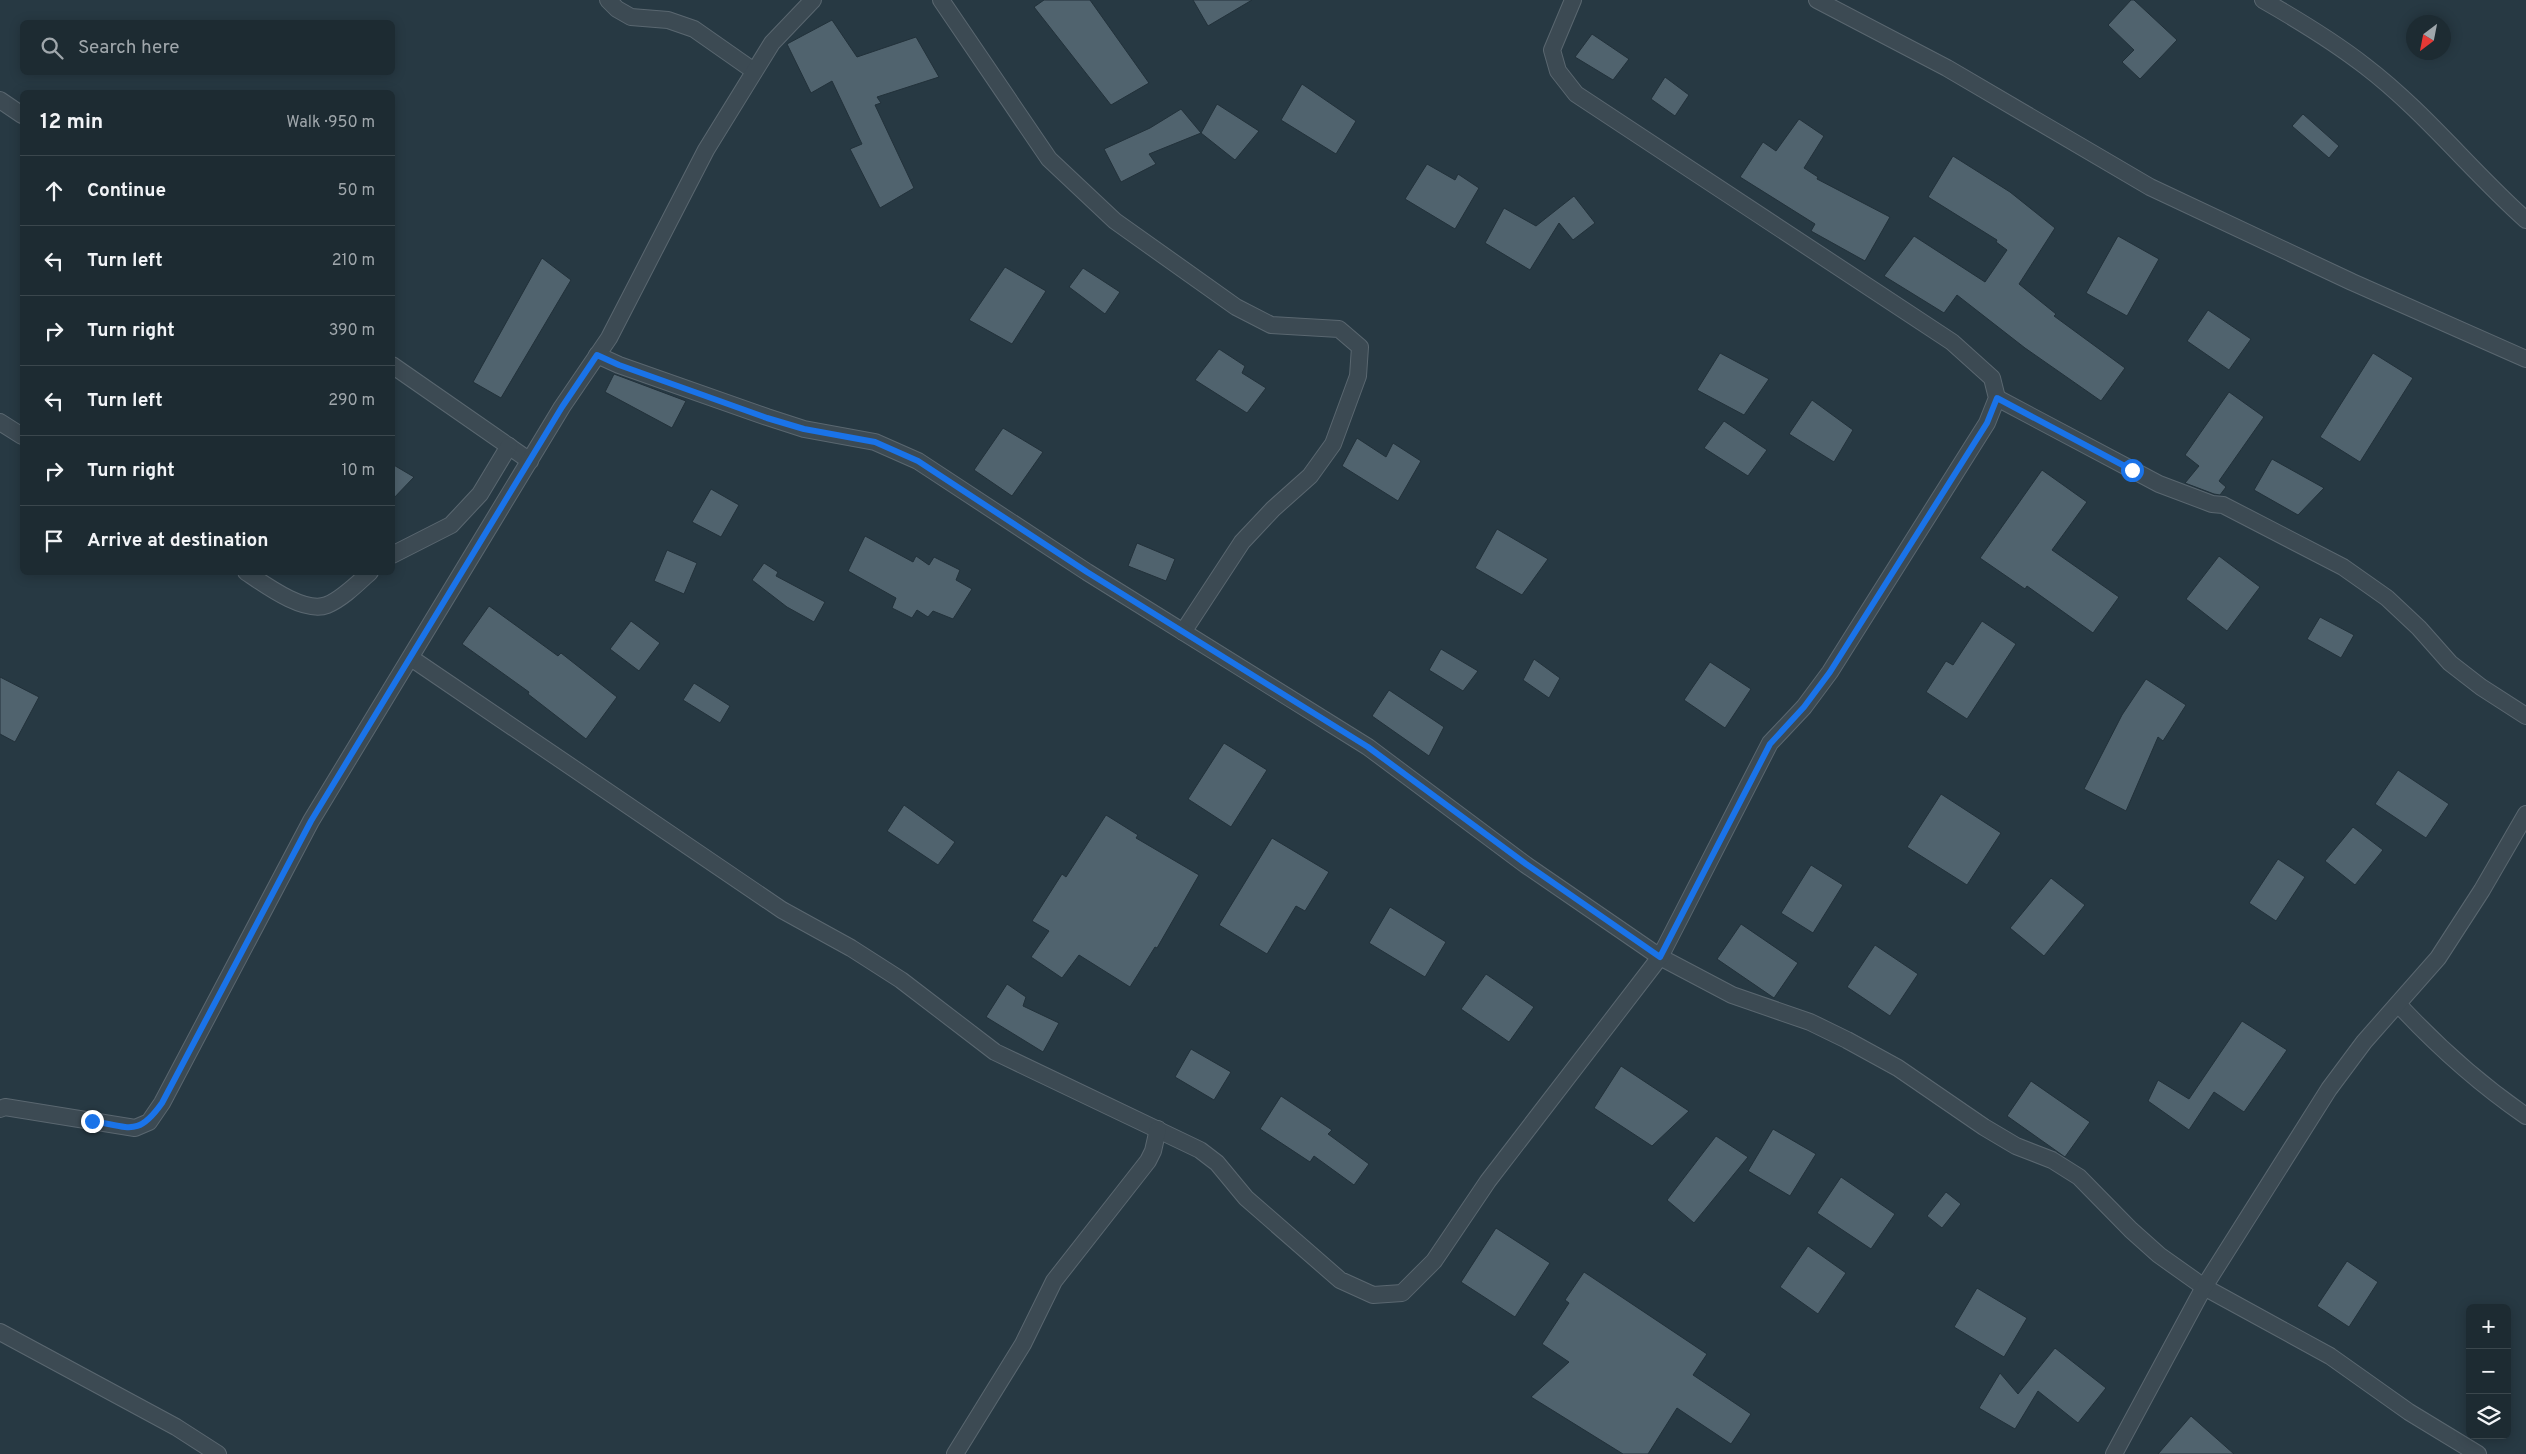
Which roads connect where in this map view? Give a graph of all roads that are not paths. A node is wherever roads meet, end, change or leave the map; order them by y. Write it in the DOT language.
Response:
graph roads {
  1 [pos="608,0"];
  2 [pos="812,0"];
  3 [pos="941,0"];
  4 [pos="1573,0"];
  5 [pos="1817,0"];
  6 [pos="2263,0"];
  7 [pos="754,71"];
  8 [pos="0,100"];
  9 [pos="20,114"];
  10 [pos="2526,220"];
  11 [pos="597,355"];
  12 [pos="2526,359"];
  13 [pos="395,367"];
  14 [pos="1997,398"];
  15 [pos="0,422"];
  16 [pos="20,435"];
  17 [pos="509,446"];
  18 [pos="530,461"];
  19 [pos="395,554"];
  20 [pos="251,575"];
  21 [pos="366,575"];
  22 [pos="1183,632"];
  23 [pos="411,658"];
  24 [pos="2526,716"];
  25 [pos="2526,814"];
  26 [pos="1660,957"];
  27 [pos="2398,1004"];
  28 [pos="0,1109"];
  29 [pos="2526,1116"];
  30 [pos="1158,1129"];
  31 [pos="2204,1286"];
  32 [pos="0,1332"];
  33 [pos="218,1454"];
  34 [pos="955,1454"];
  35 [pos="2114,1454"];
  36 [pos="2478,1454"];
  1 -- 7 [label="street"];
  2 -- 7 [label="street"];
  3 -- 22 [label="street"];
  4 -- 14 [label="street"];
  5 -- 12 [label="street"];
  6 -- 10 [label="street"];
  7 -- 11 [label="street"];
  8 -- 9 [label="street"];
  11 -- 18 [label="street"];
  11 -- 22 [label="street"];
  13 -- 17 [label="street"];
  14 -- 24 [label="street"];
  14 -- 26 [label="street"];
  15 -- 16 [label="street"];
  17 -- 18 [label="street"];
  17 -- 19 [label="street"];
  18 -- 23 [label="street"];
  20 -- 21 [label="street"];
  22 -- 26 [label="street"];
  23 -- 28 [label="street"];
  23 -- 30 [label="street"];
  25 -- 27 [label="street"];
  26 -- 30 [label="street"];
  26 -- 31 [label="street"];
  27 -- 29 [label="street"];
  27 -- 31 [label="street"];
  30 -- 34 [label="street"];
  31 -- 35 [label="street"];
  31 -- 36 [label="street"];
  32 -- 33 [label="street"];
}
